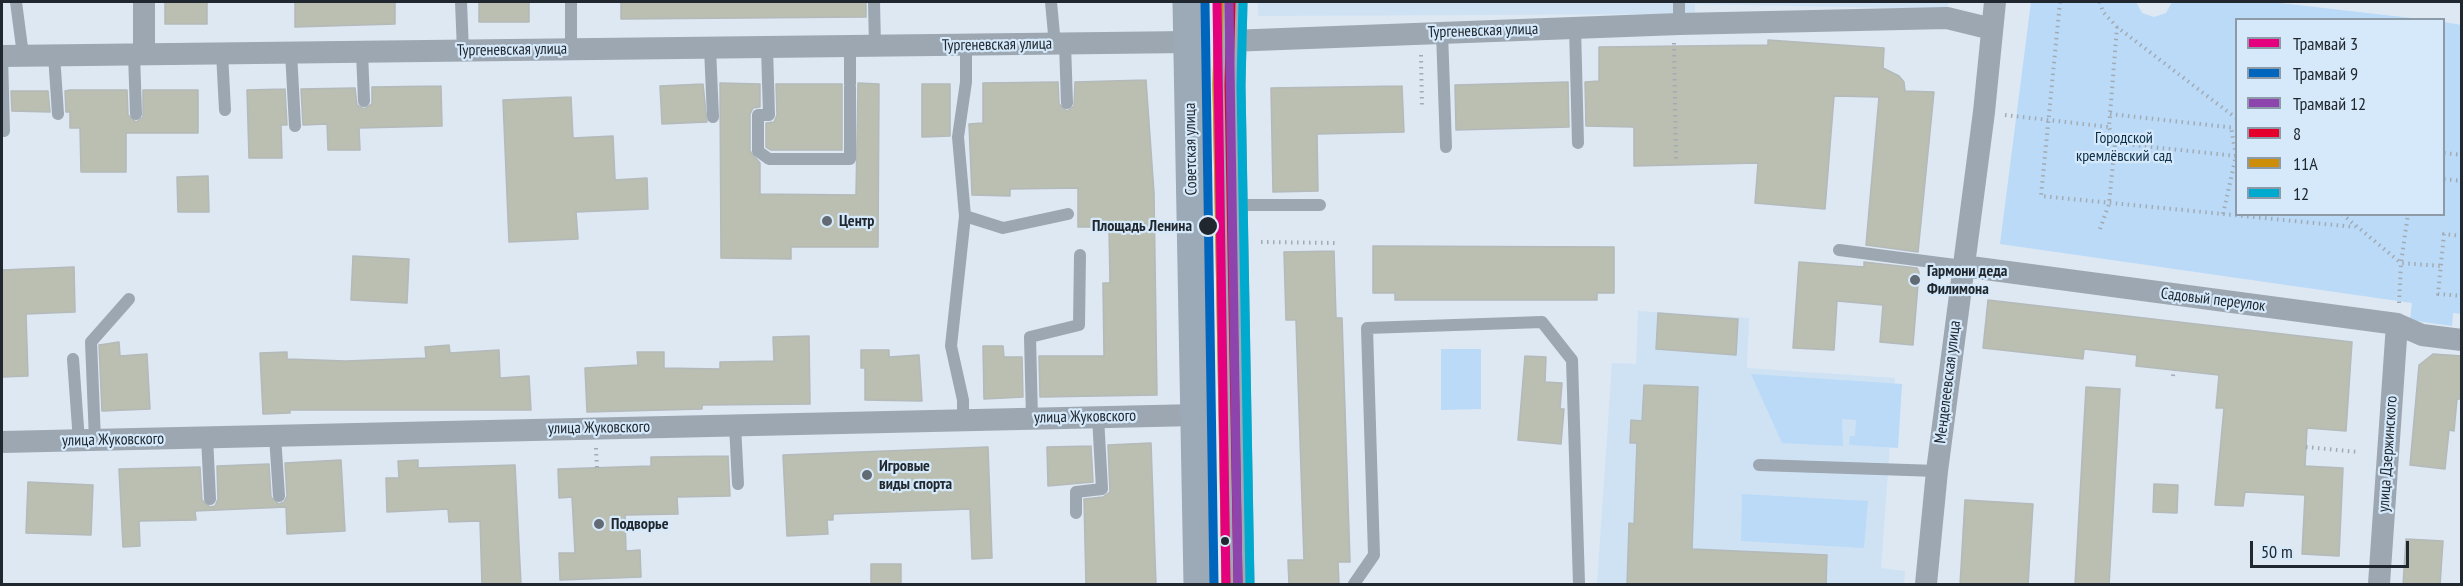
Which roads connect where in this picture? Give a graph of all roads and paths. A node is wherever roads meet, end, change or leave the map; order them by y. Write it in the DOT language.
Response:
graph roads {
  1 [pos="16,2"];
  2 [pos="144,2"];
  3 [pos="461,2"];
  4 [pos="571,2"];
  5 [pos="874,2"];
  6 [pos="1051,2"];
  7 [pos="1189,2"];
  8 [pos="1231,2"];
  9 [pos="1995,2"];
  10 [pos="2060,2"];
  11 [pos="2100,2"];
  12 [pos="1677,22"];
  13 [pos="1575,27"];
  14 [pos="2117,27"];
  15 [pos="1992,29"];
  16 [pos="1442,32"];
  17 [pos="1229,40"];
  18 [pos="1189,42"];
  19 [pos="1060,44"];
  20 [pos="875,46"];
  21 [pos="966,46"];
  22 [pos="850,47"];
  23 [pos="710,48"];
  24 [pos="767,48"];
  25 [pos="1421,48"];
  26 [pos="571,50"];
  27 [pos="463,51"];
  28 [pos="291,52"];
  29 [pos="362,52"];
  30 [pos="222,53"];
  31 [pos="139,54"];
  32 [pos="9,55"];
  33 [pos="54,55"];
  34 [pos="364,101"];
  35 [pos="1067,103"];
  36 [pos="1422,108"];
  37 [pos="225,110"];
  38 [pos="58,114"];
  39 [pos="136,114"];
  40 [pos="1996,114"];
  41 [pos="2110,114"];
  42 [pos="713,117"];
  43 [pos="2235,117"];
  44 [pos="2048,120"];
  45 [pos="295,126"];
  46 [pos="2109,127"];
  47 [pos="2234,128"];
  48 [pos="4,131"];
  49 [pos="1578,142"];
  50 [pos="2115,143"];
  51 [pos="1446,147"];
  52 [pos="2445,153"];
  53 [pos="2462,155"];
  54 [pos="2235,156"];
  55 [pos="1676,160"];
  56 [pos="2235,160"];
  57 [pos="2445,179"];
  58 [pos="2462,181"];
  59 [pos="2109,204"];
  60 [pos="1231,205"];
  61 [pos="1320,205"];
  62 [pos="1068,214"];
  63 [pos="2223,214"];
  64 [pos="2235,215"];
  65 [pos="965,216"];
  66 [pos="2243,216"];
  67 [pos="2344,216"];
  68 [pos="2408,216"];
  69 [pos="2355,227"];
  70 [pos="2100,229"];
  71 [pos="2462,236"];
  72 [pos="1261,242"];
  73 [pos="1338,243"];
  74 [pos="1839,250"];
  75 [pos="1080,255"];
  76 [pos="2401,263"];
  77 [pos="1963,266"];
  78 [pos="2440,266"];
  79 [pos="2462,296"];
  80 [pos="129,299"];
  81 [pos="2397,324"];
  82 [pos="2462,340"];
  83 [pos="73,359"];
  84 [pos="2174,370"];
  85 [pos="2173,376"];
  86 [pos="1197,415"];
  87 [pos="1098,417"];
  88 [pos="1032,418"];
  89 [pos="963,420"];
  90 [pos="735,425"];
  91 [pos="275,436"];
  92 [pos="207,437"];
  93 [pos="87,440"];
  94 [pos="2,442"];
  95 [pos="2306,447"];
  96 [pos="2358,452"];
  97 [pos="1759,465"];
  98 [pos="1937,471"];
  99 [pos="738,484"];
  100 [pos="279,496"];
  101 [pos="210,499"];
  102 [pos="1076,513"];
  103 [pos="1200,585"];
  104 [pos="1238,585"];
  105 [pos="1354,585"];
  106 [pos="1579,585"];
  107 [pos="1926,585"];
  108 [pos="2379,585"];
  1 -- 32 [label="lane"];
  2 -- 31 [label="street"];
  3 -- 27 [label="lane"];
  4 -- 26 [label="lane"];
  5 -- 20 [label="lane"];
  6 -- 19 [label="lane"];
  7 -- 18 [label="main road, Советская улица"];
  8 -- 17 [label="main road"];
  9 -- 15 [label="street, Менделеевская улица"];
  10 -- 44 [label="path"];
  11 -- 14 [label="path"];
  12 -- 13 [label="street, Тургеневская улица"];
  12 -- 15 [label="street, Тургеневская улица"];
  12 -- 55 [label="path"];
  13 -- 16 [label="street, Тургеневская улица"];
  13 -- 49 [label="lane"];
  14 -- 41 [label="path"];
  14 -- 43 [label="path"];
  15 -- 77 [label="street, Менделеевская улица"];
  16 -- 17 [label="street, Тургеневская улица"];
  16 -- 51 [label="lane"];
  17 -- 18 [label="main road, Тургеневская улица"];
  17 -- 60 [label="main road"];
  18 -- 19 [label="street, Тургеневская улица"];
  18 -- 86 [label="main road, Советская улица"];
  19 -- 21 [label="street, Тургеневская улица"];
  19 -- 35 [label="lane"];
  20 -- 21 [label="street, Тургеневская улица"];
  20 -- 22 [label="street, Тургеневская улица"];
  21 -- 65 [label="lane"];
  22 -- 24 [label="street, Тургеневская улица"];
  22 -- 24 [label="lane"];
  23 -- 24 [label="street, Тургеневская улица"];
  23 -- 26 [label="street, Тургеневская улица"];
  23 -- 42 [label="lane"];
  25 -- 36 [label="path"];
  26 -- 27 [label="street, Тургеневская улица"];
  27 -- 29 [label="street, Тургеневская улица"];
  28 -- 29 [label="street, Тургеневская улица"];
  28 -- 30 [label="street, Тургеневская улица"];
  28 -- 45 [label="lane"];
  29 -- 34 [label="lane"];
  30 -- 31 [label="street, Тургеневская улица"];
  30 -- 37 [label="lane"];
  31 -- 33 [label="street, Тургеневская улица"];
  31 -- 39 [label="lane"];
  32 -- 33 [label="street, Тургеневская улица"];
  32 -- 48 [label="lane"];
  33 -- 38 [label="lane"];
  40 -- 44 [label="path"];
  41 -- 46 [label="path"];
  41 -- 47 [label="path"];
  44 -- 46 [label="path"];
  44 -- 59 [label="path"];
  46 -- 50 [label="path"];
  50 -- 54 [label="path"];
  50 -- 59 [label="path"];
  52 -- 53 [label="path"];
  56 -- 63 [label="path"];
  57 -- 58 [label="path"];
  59 -- 63 [label="path"];
  59 -- 70 [label="path"];
  60 -- 61 [label="lane"];
  60 -- 104 [label="main road"];
  62 -- 65 [label="lane"];
  63 -- 64 [label="path"];
  65 -- 89 [label="lane"];
  66 -- 69 [label="path"];
  67 -- 69 [label="path"];
  68 -- 76 [label="path"];
  69 -- 76 [label="path"];
  71 -- 78 [label="path"];
  72 -- 73 [label="path"];
  74 -- 77 [label="lane"];
  75 -- 88 [label="lane"];
  76 -- 78 [label="path"];
  76 -- 81 [label="path"];
  77 -- 81 [label="street, Садовый переулок"];
  77 -- 98 [label="street, Менделеевская улица"];
  78 -- 79 [label="path"];
  80 -- 93 [label="lane"];
  81 -- 82 [label="street, Садовый переулок"];
  81 -- 108 [label="street, улица Дзержинского"];
  83 -- 93 [label="lane"];
  84 -- 85 [label="path"];
  86 -- 87 [label="street, улица Жуковского"];
  86 -- 103 [label="main road, Советская улица"];
  87 -- 88 [label="street, улица Жуковского"];
  87 -- 102 [label="lane"];
  88 -- 89 [label="street, улица Жуковского"];
  89 -- 90 [label="street, улица Жуковского"];
  90 -- 91 [label="street, улица Жуковского"];
  90 -- 99 [label="lane"];
  91 -- 92 [label="street, улица Жуковского"];
  91 -- 100 [label="lane"];
  92 -- 93 [label="street, улица Жуковского"];
  92 -- 101 [label="lane"];
  93 -- 94 [label="street, улица Жуковского"];
  95 -- 96 [label="path"];
  97 -- 98 [label="lane"];
  98 -- 107 [label="street, Менделеевская улица"];
  105 -- 106 [label="lane"];
}
